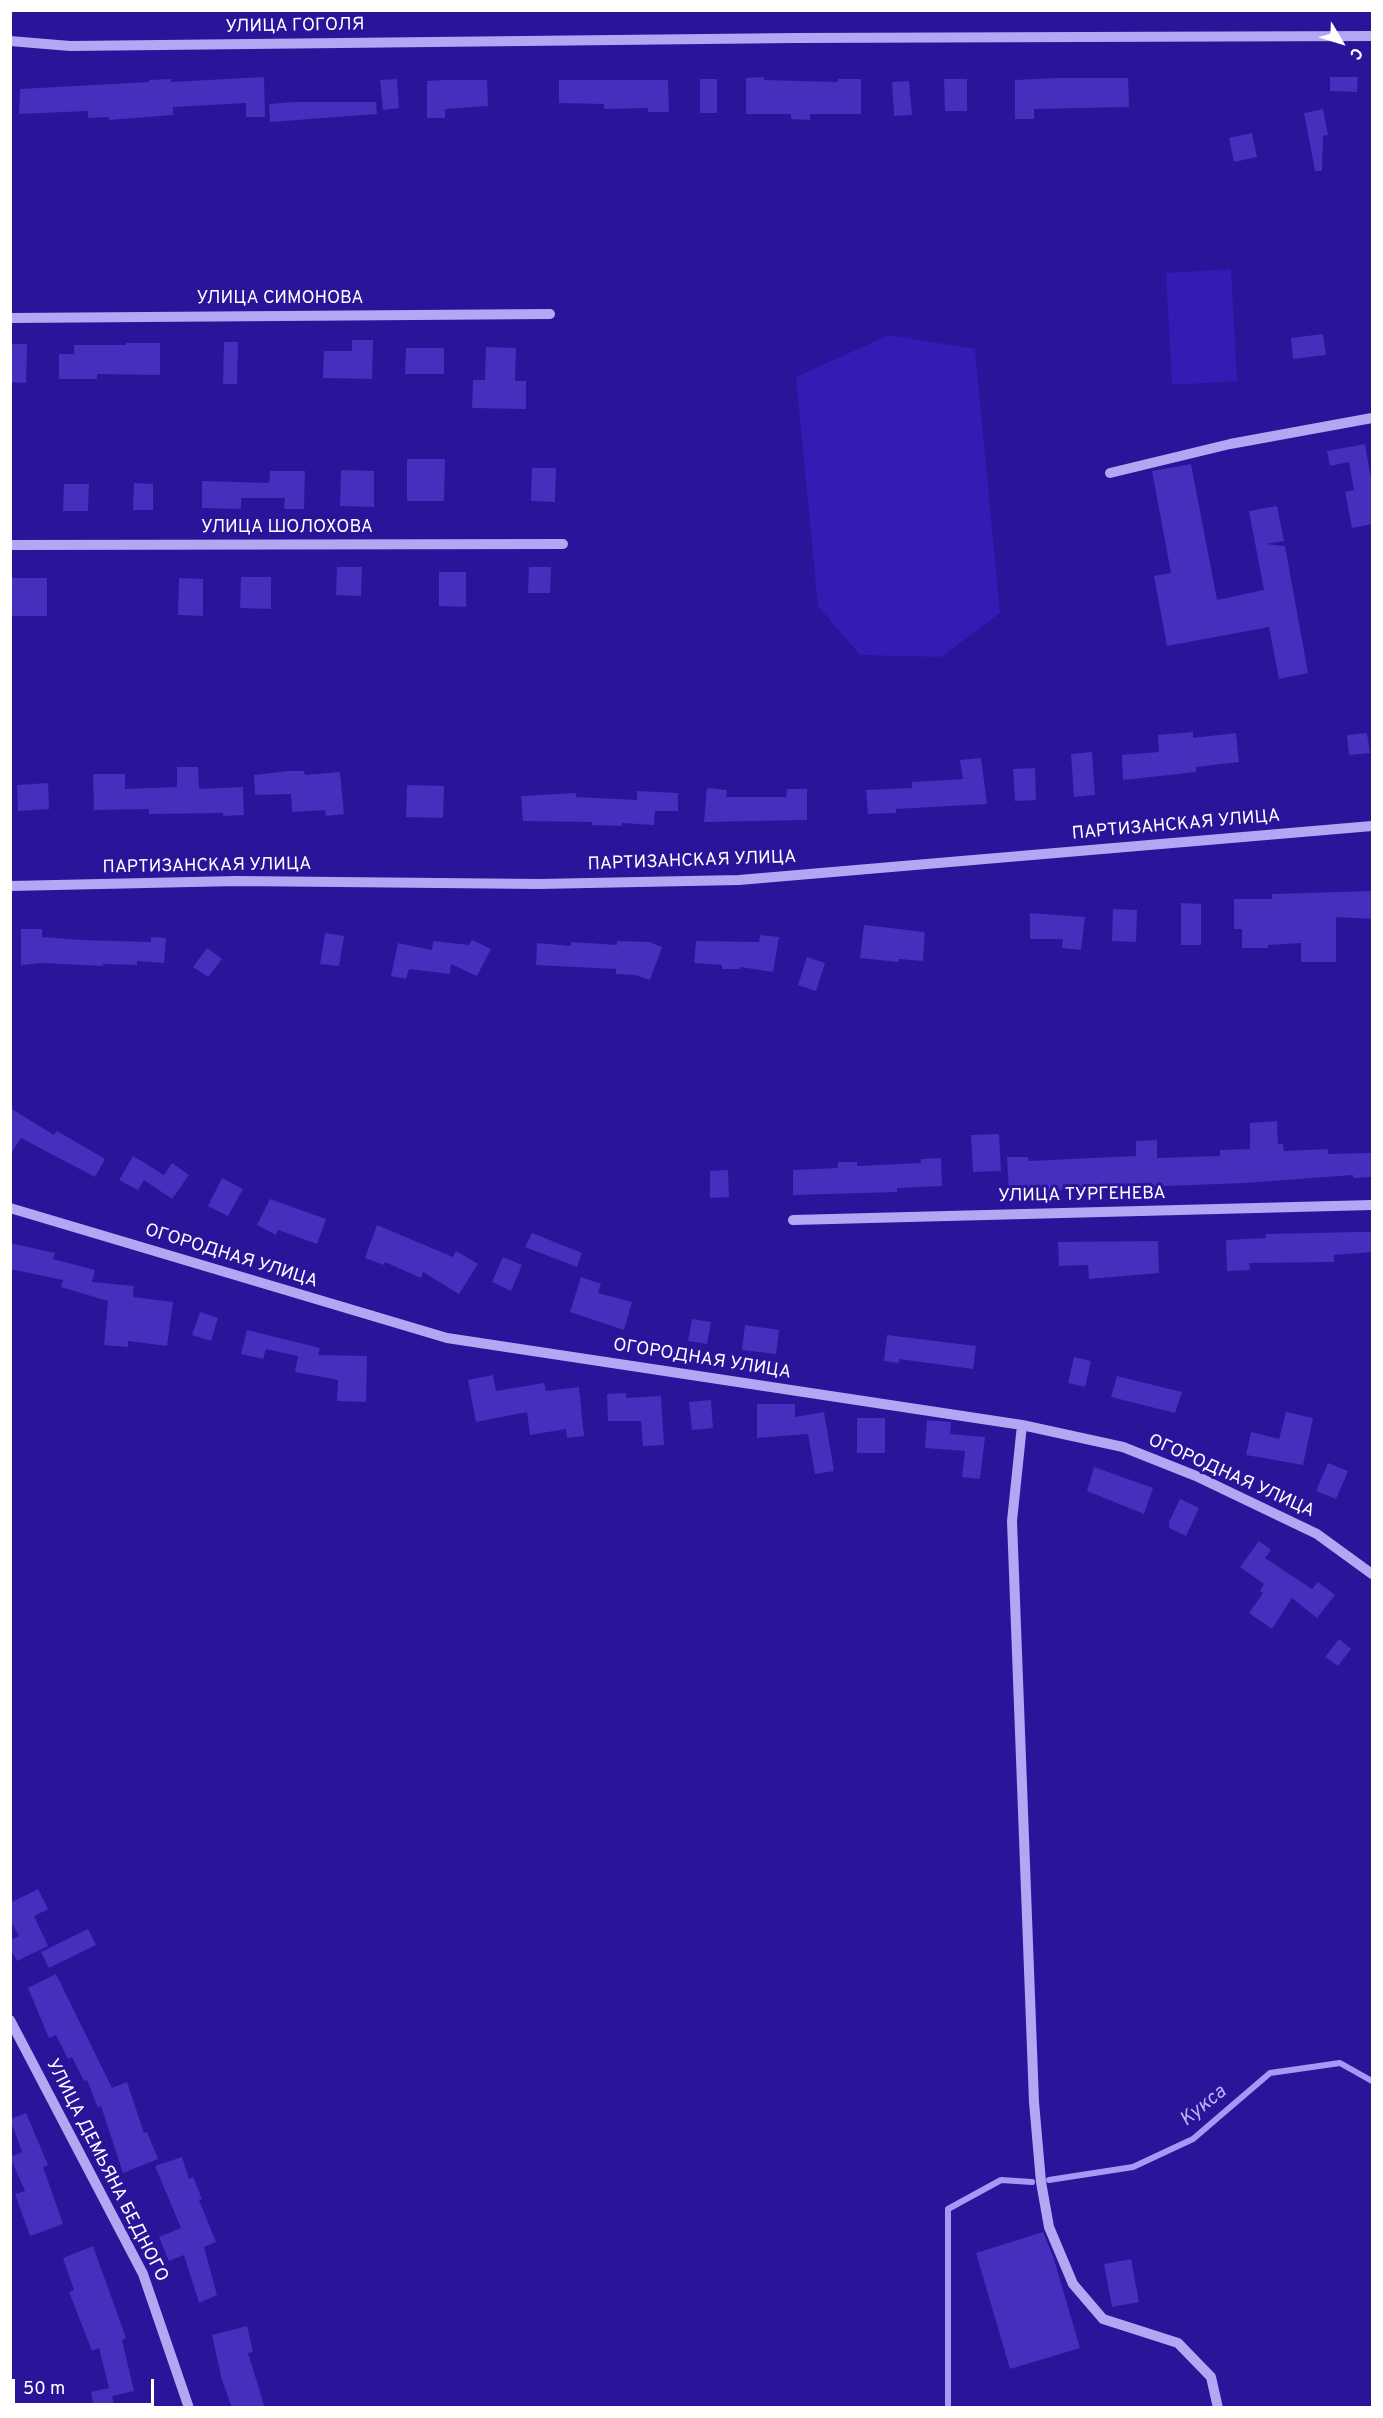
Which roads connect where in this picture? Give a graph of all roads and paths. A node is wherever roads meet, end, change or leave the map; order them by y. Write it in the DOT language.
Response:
graph roads {
  1 [pos="1372,36"];
  2 [pos="10,41"];
  3 [pos="550,314"];
  4 [pos="10,318"];
  5 [pos="1372,418"];
  6 [pos="1110,473"];
  7 [pos="563,544"];
  8 [pos="10,545"];
  9 [pos="1372,825"];
  10 [pos="10,886"];
  11 [pos="1372,1205"];
  12 [pos="10,1209"];
  13 [pos="793,1220"];
  14 [pos="1022,1425"];
  15 [pos="1372,1574"];
  16 [pos="10,2020"];
  17 [pos="189,2408"];
  18 [pos="1218,2408"];
  1 -- 2 [label="street, УЛИЦА ГОГОЛЯ"];
  3 -- 4 [label="street, УЛИЦА СИМОНОВА"];
  5 -- 6 [label="street"];
  7 -- 8 [label="street, УЛИЦА ШОЛОХОВА"];
  9 -- 10 [label="street, ПАРТИЗАНСКАЯ УЛИЦА"];
  11 -- 13 [label="street, УЛИЦА ТУРГЕНЕВА"];
  12 -- 14 [label="street, ОГОРОДНАЯ УЛИЦА"];
  14 -- 15 [label="street, ОГОРОДНАЯ УЛИЦА"];
  14 -- 18 [label="street"];
  16 -- 17 [label="street, УЛИЦА ДЕМЬЯНА БЕДНОГО"];
}
